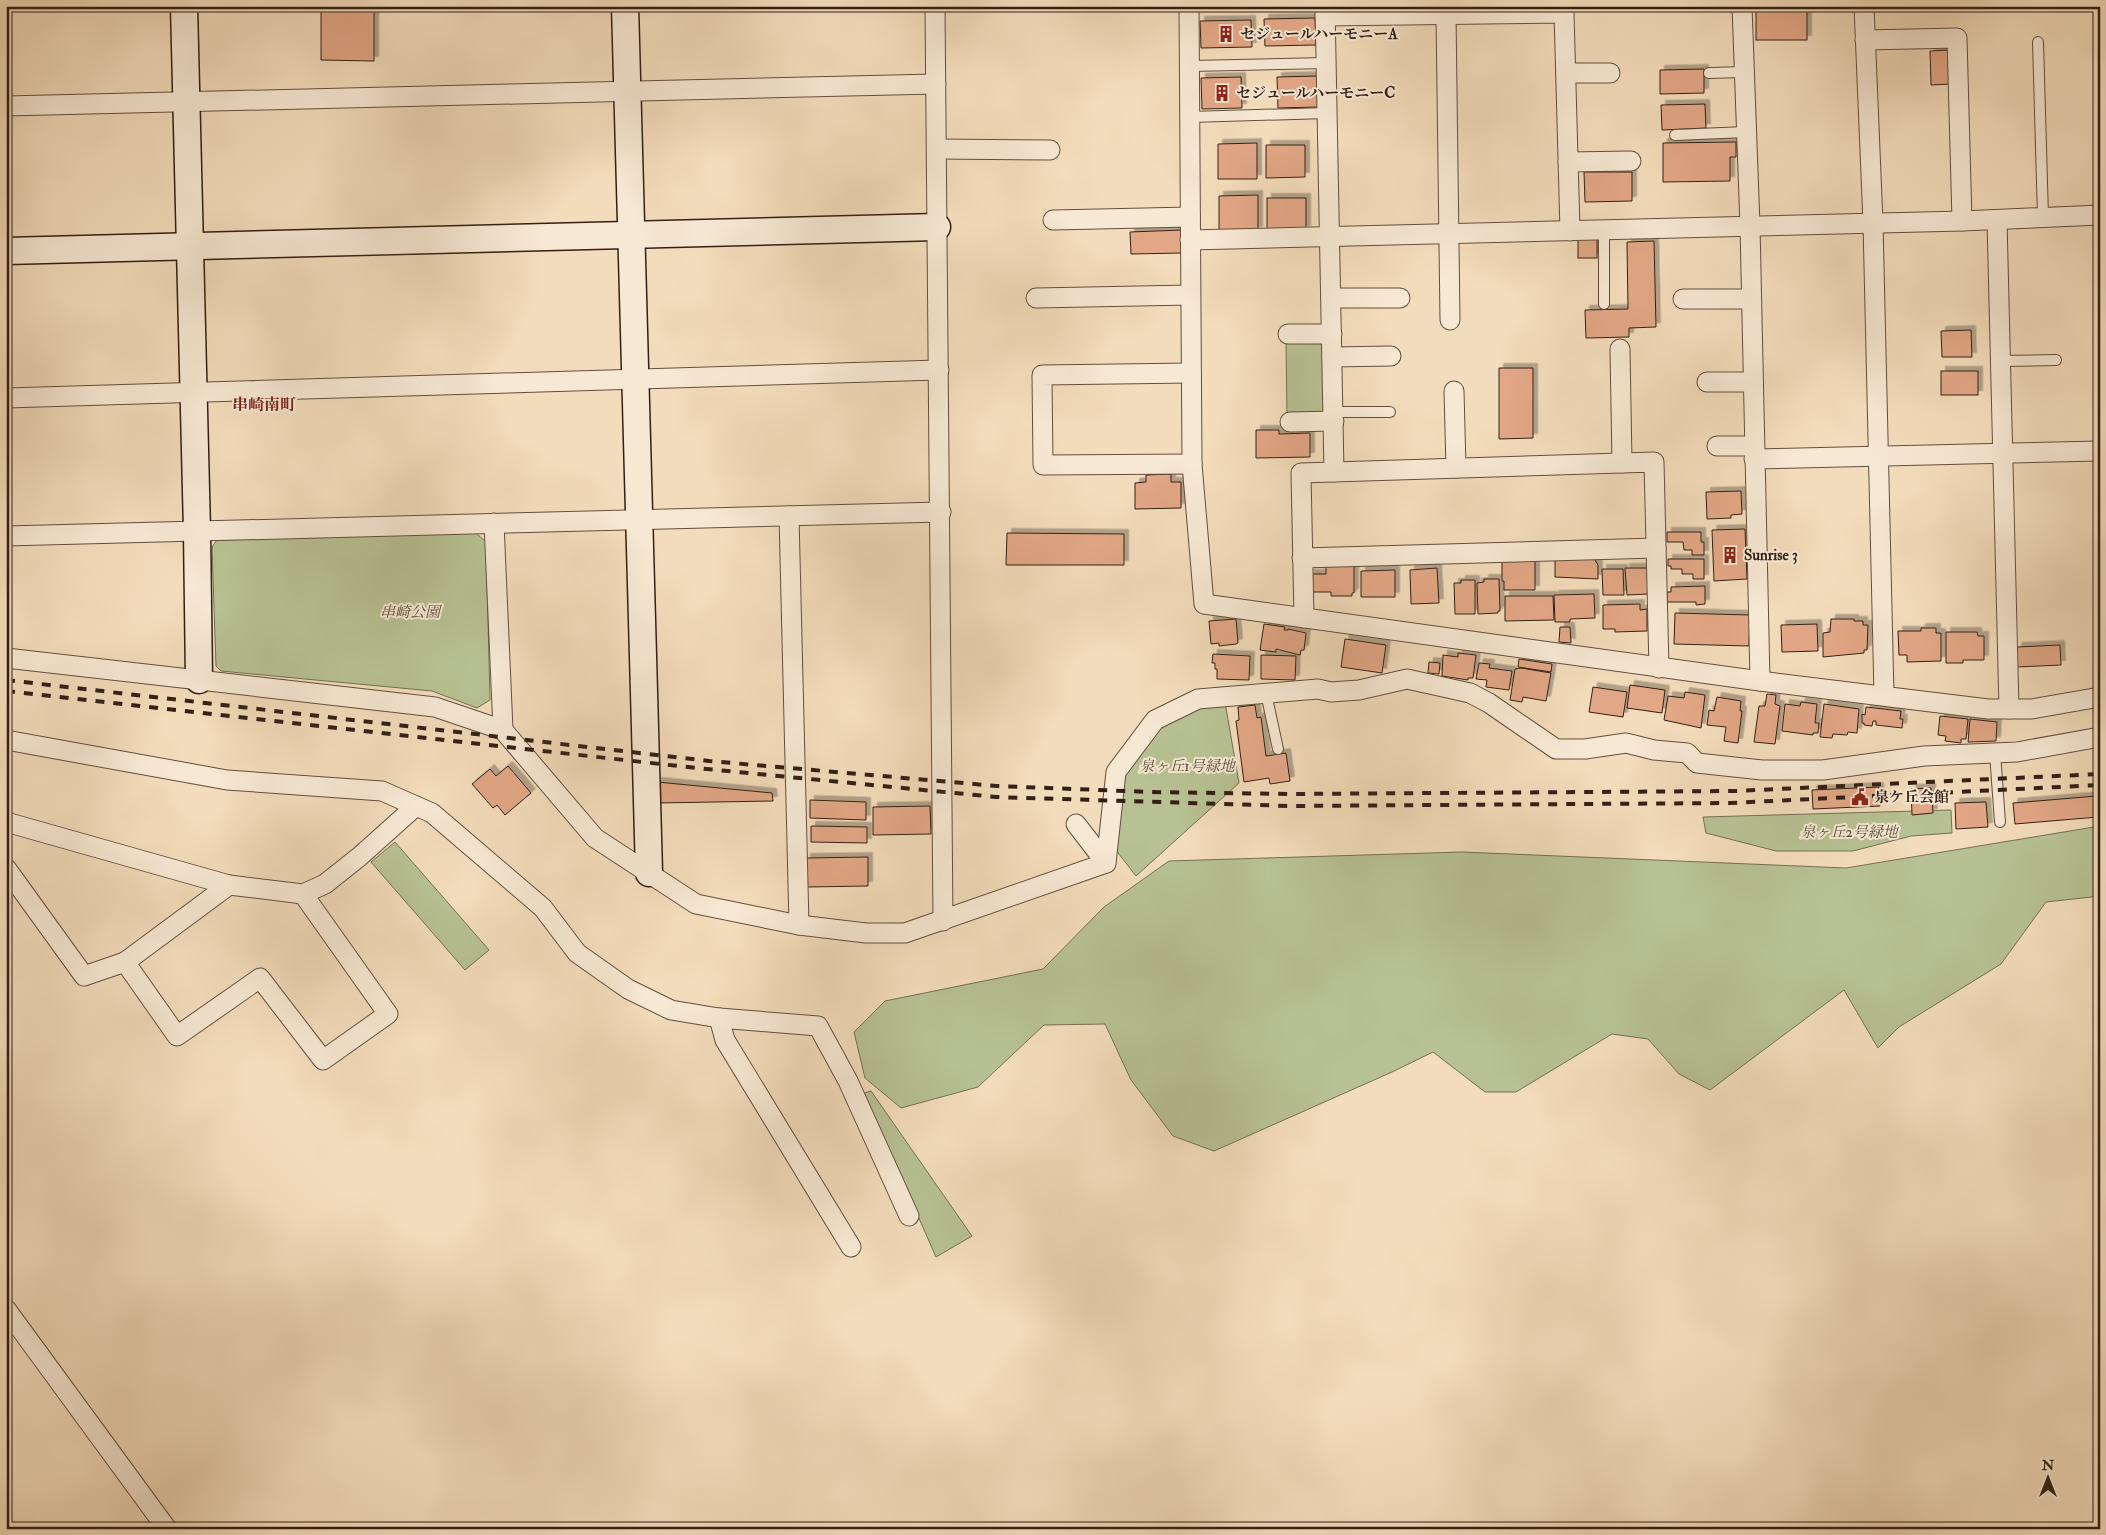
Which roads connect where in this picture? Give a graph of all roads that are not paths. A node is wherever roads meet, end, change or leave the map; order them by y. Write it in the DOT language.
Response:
graph roads {
  1 [pos="184,6"];
  2 [pos="625,6"];
  3 [pos="935,6"];
  4 [pos="1189,6"];
  5 [pos="1742,6"];
  6 [pos="1864,6"];
  7 [pos="1325,11"];
  8 [pos="1446,14"];
  9 [pos="1865,40"];
  10 [pos="2038,42"];
  11 [pos="1326,63"];
  12 [pos="1190,66"];
  13 [pos="1744,72"];
  14 [pos="1566,73"];
  15 [pos="1610,73"];
  16 [pos="1709,73"];
  17 [pos="936,84"];
  18 [pos="627,91"];
  19 [pos="186,102"];
  20 [pos="6,106"];
  21 [pos="1327,113"];
  22 [pos="1190,117"];
  23 [pos="1746,132"];
  24 [pos="1675,134"];
  25 [pos="937,149"];
  26 [pos="1050,150"];
  27 [pos="1631,160"];
  28 [pos="1568,162"];
  29 [pos="2100,215"];
  30 [pos="1190,217"];
  31 [pos="2043,217"];
  32 [pos="1053,220"];
  33 [pos="1997,220"];
  34 [pos="1962,221"];
  35 [pos="1873,223"];
  36 [pos="1750,226"];
  37 [pos="937,227"];
  38 [pos="1604,230"];
  39 [pos="1570,231"];
  40 [pos="1450,234"];
  41 [pos="630,236"];
  42 [pos="1330,237"];
  43 [pos="1190,240"];
  44 [pos="189,247"];
  45 [pos="6,251"];
  46 [pos="1190,295"];
  47 [pos="1036,298"];
  48 [pos="1331,298"];
  49 [pos="1400,298"];
  50 [pos="1683,299"];
  51 [pos="1751,299"];
  52 [pos="1604,304"];
  53 [pos="1450,320"];
  54 [pos="1288,334"];
  55 [pos="1332,334"];
  56 [pos="1620,349"];
  57 [pos="1332,356"];
  58 [pos="1391,356"];
  59 [pos="2000,360"];
  60 [pos="2056,360"];
  61 [pos="939,370"];
  62 [pos="1191,373"];
  63 [pos="635,379"];
  64 [pos="1707,382"];
  65 [pos="1753,382"];
  66 [pos="1454,391"];
  67 [pos="193,393"];
  68 [pos="6,398"];
  69 [pos="1390,412"];
  70 [pos="1334,417"];
  71 [pos="1290,422"];
  72 [pos="1717,446"];
  73 [pos="2100,451"];
  74 [pos="1754,452"];
  75 [pos="2003,453"];
  76 [pos="1878,456"];
  77 [pos="1622,463"];
  78 [pos="1192,464"];
  79 [pos="1456,468"];
  80 [pos="1334,472"];
  81 [pos="941,512"];
  82 [pos="789,516"];
  83 [pos="639,520"];
  84 [pos="494,523"];
  85 [pos="197,531"];
  86 [pos="6,536"];
  87 [pos="1656,548"];
  88 [pos="1302,558"];
  89 [pos="1304,618"];
  90 [pos="6,658"];
  91 [pos="1659,668"];
  92 [pos="199,680"];
  93 [pos="1760,681"];
  94 [pos="1266,693"];
  95 [pos="1884,695"];
  96 [pos="2100,697"];
  97 [pos="2009,709"];
  98 [pos="503,730"];
  99 [pos="2100,737"];
  100 [pos="6,740"];
  101 [pos="1278,749"];
  102 [pos="1995,754"];
  103 [pos="416,806"];
  104 [pos="6,822"];
  105 [pos="2000,822"];
  106 [pos="1076,824"];
  107 [pos="1106,863"];
  108 [pos="6,868"];
  109 [pos="649,873"];
  110 [pos="229,884"];
  111 [pos="302,894"];
  112 [pos="944,921"];
  113 [pos="799,925"];
  114 [pos="125,962"];
  115 [pos="719,1018"];
  116 [pos="909,1216"];
  117 [pos="851,1247"];
  118 [pos="6,1309"];
  119 [pos="12,1329"];
  120 [pos="167,1529"];
  1 -- 19 [label="street"];
  2 -- 18 [label="street"];
  3 -- 17 [label="street"];
  4 -- 12 [label="street"];
  5 -- 13 [label="street"];
  6 -- 9 [label="street"];
  7 -- 8 [label="street"];
  7 -- 11 [label="street"];
  8 -- 14 [label="street"];
  8 -- 40 [label="street"];
  9 -- 34 [label="street"];
  9 -- 35 [label="street"];
  10 -- 31 [label="lane"];
  11 -- 12 [label="lane"];
  11 -- 21 [label="street"];
  12 -- 22 [label="street"];
  13 -- 16 [label="lane"];
  13 -- 23 [label="street"];
  14 -- 15 [label="street"];
  14 -- 28 [label="street"];
  17 -- 18 [label="street"];
  17 -- 25 [label="street"];
  18 -- 19 [label="street"];
  18 -- 41 [label="street"];
  19 -- 20 [label="street"];
  19 -- 44 [label="street"];
  21 -- 22 [label="lane"];
  21 -- 42 [label="street"];
  22 -- 30 [label="street"];
  23 -- 24 [label="lane"];
  23 -- 36 [label="street"];
  25 -- 26 [label="street"];
  25 -- 37 [label="street"];
  27 -- 28 [label="street"];
  28 -- 39 [label="street"];
  29 -- 31 [label="street"];
  30 -- 32 [label="street"];
  30 -- 43 [label="street"];
  31 -- 33 [label="street"];
  33 -- 34 [label="street"];
  33 -- 59 [label="street"];
  34 -- 35 [label="street"];
  35 -- 36 [label="street"];
  35 -- 76 [label="street"];
  36 -- 38 [label="street"];
  36 -- 51 [label="street"];
  37 -- 41 [label="street"];
  37 -- 61 [label="street"];
  38 -- 39 [label="street"];
  38 -- 52 [label="lane"];
  39 -- 40 [label="street"];
  40 -- 42 [label="street"];
  40 -- 53 [label="street"];
  41 -- 44 [label="street"];
  41 -- 63 [label="street"];
  42 -- 43 [label="street"];
  42 -- 48 [label="street"];
  43 -- 46 [label="street"];
  44 -- 45 [label="street"];
  44 -- 67 [label="street"];
  46 -- 47 [label="street"];
  46 -- 62 [label="street"];
  48 -- 49 [label="street"];
  48 -- 55 [label="street"];
  50 -- 51 [label="street"];
  51 -- 65 [label="street"];
  54 -- 55 [label="street"];
  55 -- 57 [label="street"];
  56 -- 77 [label="street"];
  57 -- 58 [label="street"];
  57 -- 70 [label="street"];
  59 -- 60 [label="lane"];
  59 -- 75 [label="street"];
  61 -- 63 [label="street"];
  61 -- 81 [label="street"];
  62 -- 78 [label="street"];
  62 -- 78 [label="street"];
  63 -- 67 [label="street"];
  63 -- 83 [label="street"];
  64 -- 65 [label="street"];
  65 -- 74 [label="street"];
  66 -- 79 [label="street"];
  67 -- 68 [label="street"];
  67 -- 85 [label="street"];
  69 -- 70 [label="lane"];
  70 -- 71 [label="street"];
  70 -- 80 [label="street"];
  72 -- 74 [label="street"];
  73 -- 75 [label="street"];
  74 -- 76 [label="street"];
  74 -- 93 [label="street"];
  75 -- 76 [label="street"];
  75 -- 97 [label="street"];
  76 -- 95 [label="street"];
  77 -- 79 [label="street"];
  77 -- 87 [label="street"];
  78 -- 89 [label="street"];
  79 -- 80 [label="street"];
  80 -- 88 [label="street"];
  81 -- 82 [label="street"];
  81 -- 112 [label="street"];
  82 -- 83 [label="street"];
  82 -- 113 [label="street"];
  83 -- 84 [label="street"];
  83 -- 109 [label="street"];
  84 -- 85 [label="street"];
  84 -- 98 [label="street"];
  85 -- 86 [label="street"];
  85 -- 92 [label="street"];
  87 -- 88 [label="street"];
  87 -- 91 [label="street"];
  88 -- 89 [label="street"];
  89 -- 91 [label="street"];
  90 -- 92 [label="street"];
  91 -- 93 [label="street"];
  92 -- 98 [label="street"];
  93 -- 95 [label="street"];
  94 -- 101 [label="lane"];
  94 -- 102 [label="street"];
  94 -- 107 [label="street"];
  95 -- 97 [label="street"];
  96 -- 97 [label="street"];
  98 -- 109 [label="street"];
  99 -- 102 [label="street"];
  100 -- 103 [label="street"];
  102 -- 105 [label="lane"];
  103 -- 111 [label="street"];
  103 -- 115 [label="street"];
  104 -- 110 [label="street"];
  106 -- 107 [label="street"];
  107 -- 112 [label="street"];
  108 -- 114 [label="street"];
  109 -- 113 [label="street"];
  110 -- 111 [label="street"];
  110 -- 114 [label="street"];
  111 -- 114 [label="street"];
  112 -- 113 [label="street"];
  115 -- 116 [label="street"];
  115 -- 117 [label="street"];
  118 -- 119 [label="street"];
  119 -- 120 [label="street"];
}
